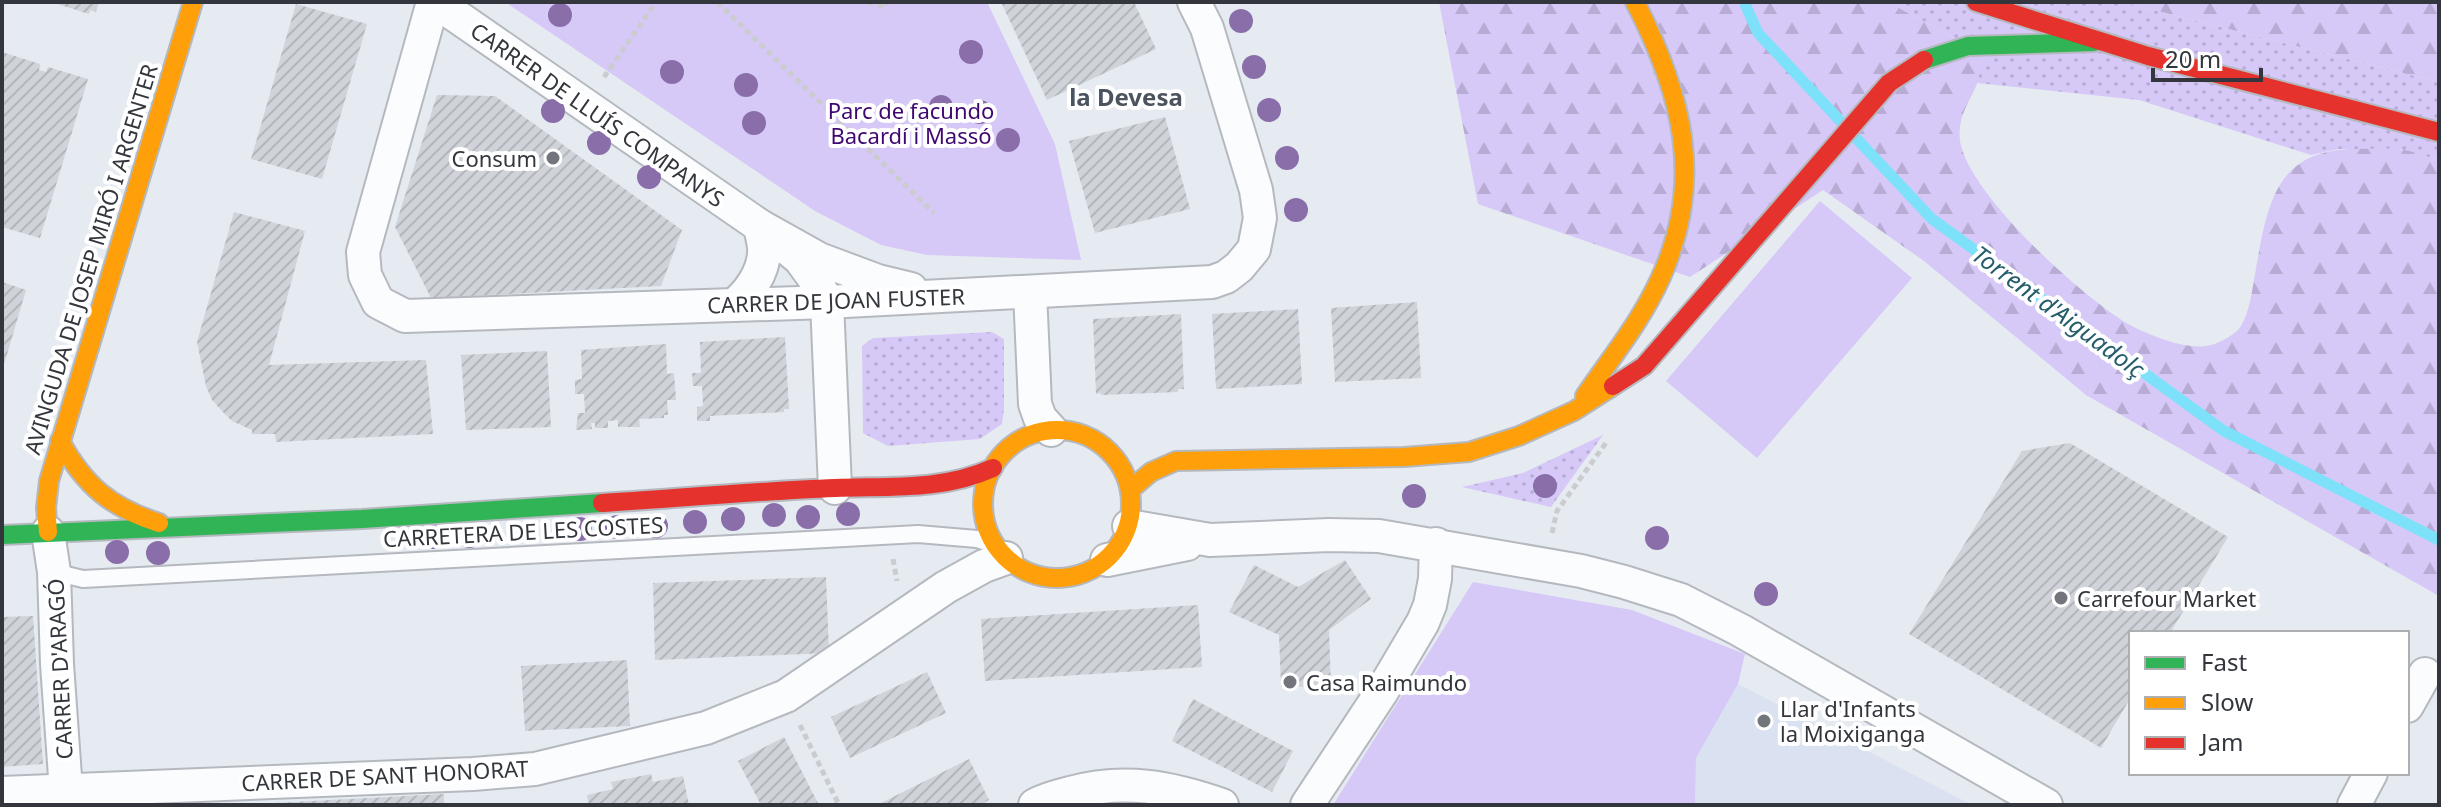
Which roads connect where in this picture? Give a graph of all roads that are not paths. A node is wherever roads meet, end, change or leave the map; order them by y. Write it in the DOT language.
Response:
graph roads {
  1 [pos="193,2"];
  2 [pos="435,2"];
  3 [pos="1194,2"];
  4 [pos="1635,2"];
  5 [pos="1976,2"];
  6 [pos="2094,42"];
  7 [pos="2439,132"];
  8 [pos="760,226"];
  9 [pos="1030,292"];
  10 [pos="939,297"];
  11 [pos="827,302"];
  12 [pos="734,305"];
  13 [pos="1574,411"];
  14 [pos="1051,430"];
  15 [pos="60,441"];
  16 [pos="1104,446"];
  17 [pos="1207,460"];
  18 [pos="993,468"];
  19 [pos="911,486"];
  20 [pos="835,488"];
  21 [pos="1130,490"];
  22 [pos="969,501"];
  23 [pos="1129,526"];
  24 [pos="173,527"];
  25 [pos="48,532"];
  26 [pos="2,535"];
  27 [pos="1210,540"];
  28 [pos="1443,546"];
  29 [pos="1000,552"];
  30 [pos="1107,560"];
  31 [pos="54,572"];
  32 [pos="2425,674"];
  33 [pos="2409,702"];
  34 [pos="2370,775"];
  35 [pos="2,793"];
  36 [pos="66,797"];
  37 [pos="1035,805"];
  38 [pos="1222,805"];
  39 [pos="1307,805"];
  40 [pos="2046,805"];
  41 [pos="2354,805"];
  1 -- 15 [label="street, AVINGUDA DE JOSEP MIRÓ I ARGENTER"];
  2 -- 8 [label="street, CARRER DE LLUÍS COMPANYS"];
  2 -- 12 [label="street, CARRER DE JOAN FUSTER"];
  3 -- 9 [label="street, CARRER DE JOAN FUSTER"];
  4 -- 13 [label="street"];
  5 -- 6 [label="street"];
  6 -- 7 [label="street"];
  6 -- 13 [label="street"];
  8 -- 10 [label="street, CARRER DE LLUÍS COMPANYS"];
  8 -- 11 [label="street, CARRER DE LLUÍS COMPANYS"];
  8 -- 12 [label="street"];
  9 -- 10 [label="street, CARRER DE JOAN FUSTER"];
  9 -- 14 [label="street"];
  10 -- 11 [label="street, CARRER DE JOAN FUSTER"];
  11 -- 12 [label="street, CARRER DE JOAN FUSTER"];
  11 -- 20 [label="street"];
  13 -- 17 [label="street"];
  14 -- 16 [label="street"];
  14 -- 18 [label="street"];
  15 -- 24 [label="street"];
  15 -- 25 [label="street, AVINGUDA DE JOSEP MIRÓ I ARGENTER"];
  16 -- 17 [label="street"];
  16 -- 21 [label="street"];
  17 -- 21 [label="street"];
  18 -- 19 [label="street, CARRETERA DE LES COSTES"];
  18 -- 22 [label="street"];
  19 -- 20 [label="street, CARRETERA DE LES COSTES"];
  19 -- 22 [label="street, CARRETERA DE LES COSTES"];
  20 -- 24 [label="street, CARRETERA DE LES COSTES"];
  21 -- 23 [label="street"];
  22 -- 29 [label="street"];
  23 -- 27 [label="street"];
  23 -- 30 [label="street"];
  24 -- 25 [label="street, CARRETERA DE LES COSTES"];
  25 -- 26 [label="street, CARRETERA DE LES COSTES"];
  25 -- 31 [label="street, CARRER D'ARAGÓ"];
  27 -- 28 [label="street"];
  27 -- 30 [label="street"];
  28 -- 39 [label="street"];
  28 -- 40 [label="street"];
  29 -- 30 [label="street"];
  29 -- 31 [label="lane, CARRETERA DE LES COSTES"];
  29 -- 36 [label="street, CARRER DE SANT HONORAT"];
  31 -- 36 [label="street, CARRER D'ARAGÓ"];
  32 -- 33 [label="street"];
  34 -- 41 [label="street"];
  35 -- 36 [label="street, CARRER DE SANT HONORAT"];
  37 -- 38 [label="street"];
}
